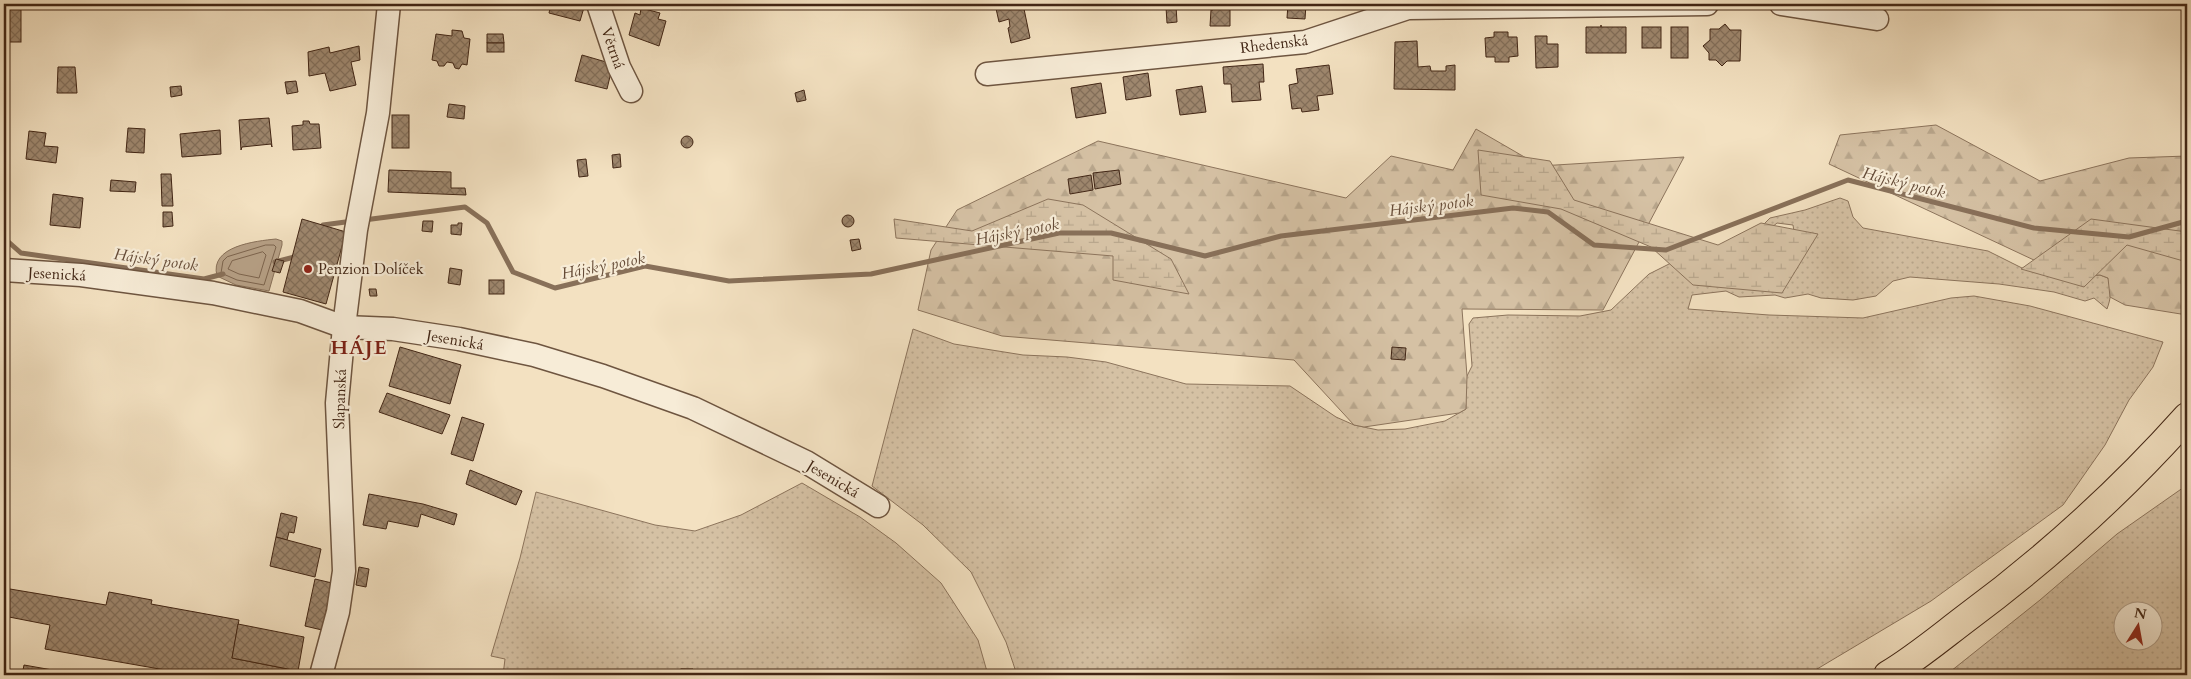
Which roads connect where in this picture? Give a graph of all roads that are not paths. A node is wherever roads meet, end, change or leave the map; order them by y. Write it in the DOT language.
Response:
graph roads {
  1 [pos="388,4"];
  2 [pos="598,4"];
  3 [pos="1707,4"];
  4 [pos="1782,4"];
  5 [pos="1408,6"];
  6 [pos="1877,19"];
  7 [pos="987,74"];
  8 [pos="631,91"];
  9 [pos="4,270"];
  10 [pos="344,326"];
  11 [pos="2187,417"];
  12 [pos="878,506"];
  13 [pos="321,675"];
  14 [pos="1888,675"];
  1 -- 10 [label="street, Slapanská"];
  2 -- 8 [label="street, Větrná"];
  3 -- 5 [label="street, Rhedenská"];
  4 -- 6 [label="street"];
  5 -- 7 [label="street, Rhedenská"];
  9 -- 10 [label="street, Jesenická"];
  10 -- 12 [label="street, Jesenická"];
  10 -- 13 [label="street, Slapanská"];
  11 -- 14 [label="main road"];
}
